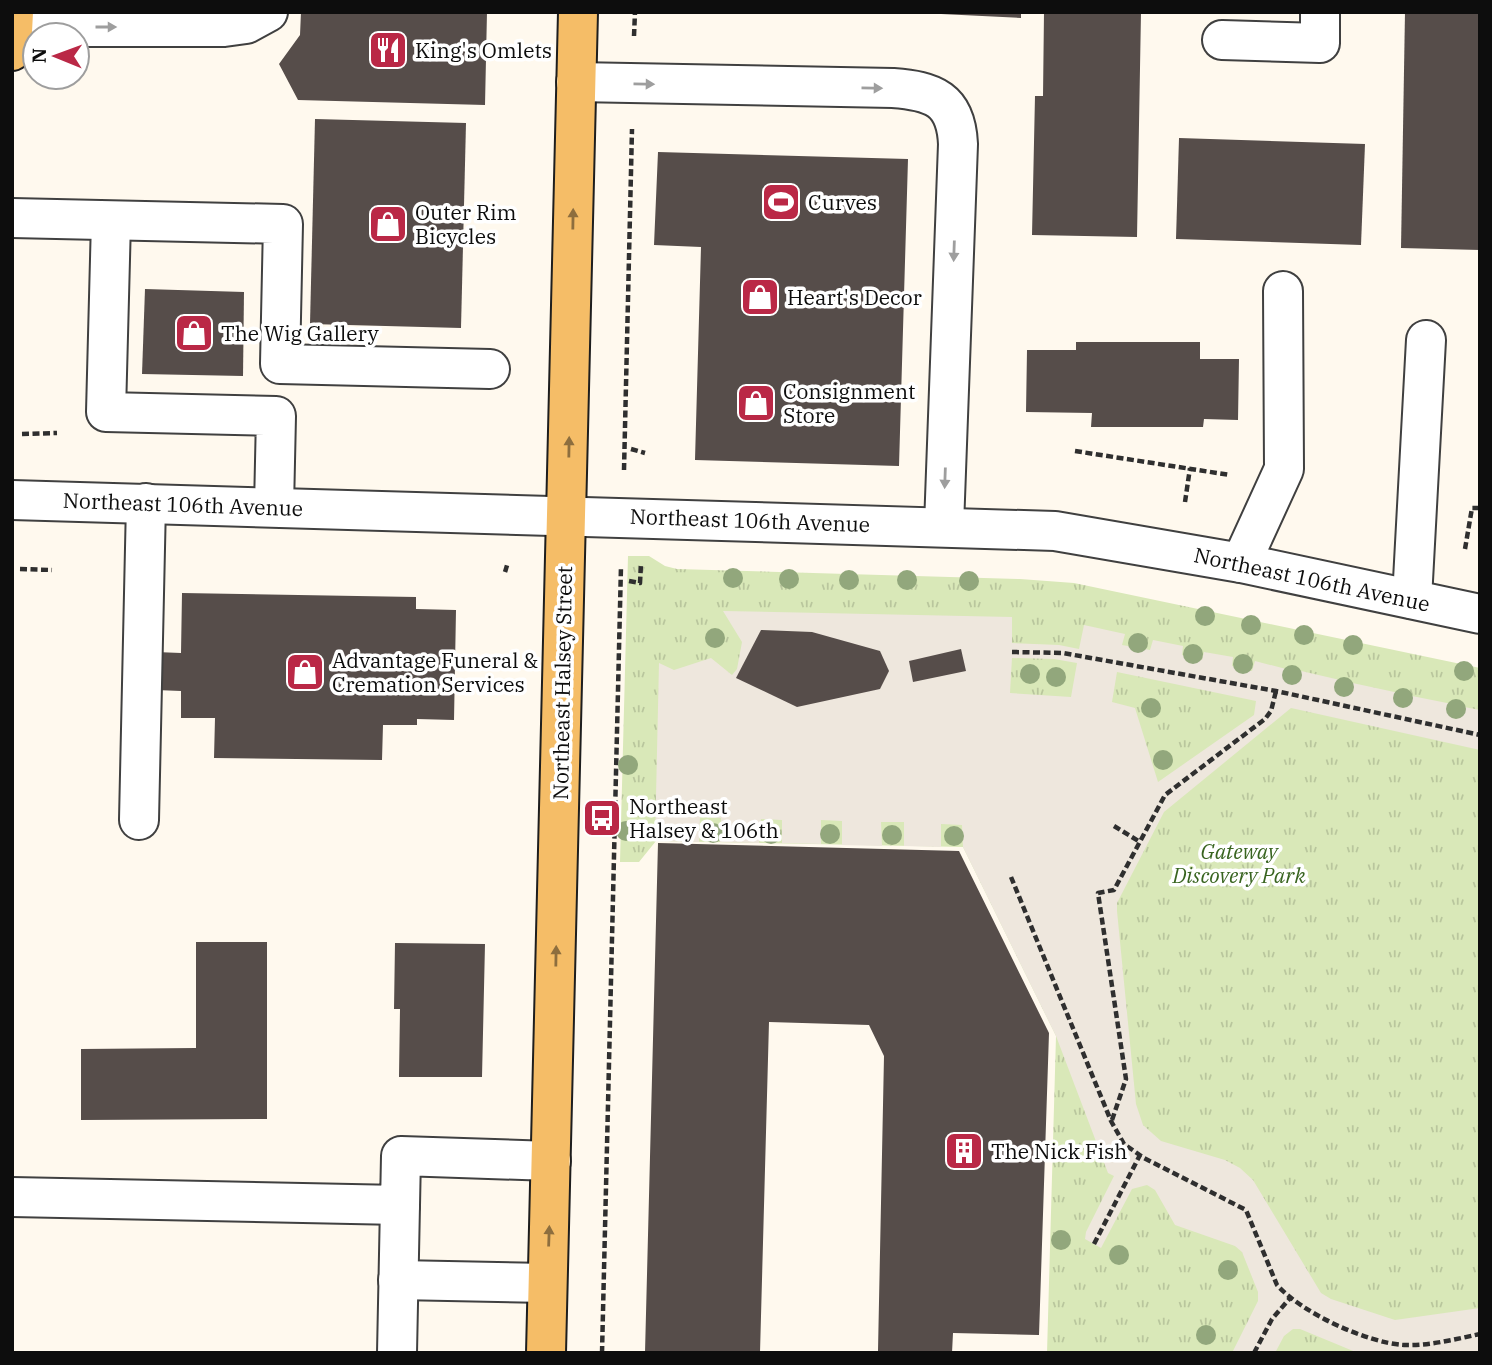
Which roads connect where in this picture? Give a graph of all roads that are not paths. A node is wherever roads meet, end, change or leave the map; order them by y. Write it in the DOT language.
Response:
graph roads {
  1 [pos="268,12"];
  2 [pos="578,12"];
  3 [pos="1320,12"];
  4 [pos="13,30"];
  5 [pos="1222,40"];
  6 [pos="576,82"];
  7 [pos="12,218"];
  8 [pos="111,221"];
  9 [pos="1283,291"];
  10 [pos="1426,340"];
  11 [pos="280,364"];
  12 [pos="490,369"];
  13 [pos="276,416"];
  14 [pos="12,500"];
  15 [pos="146,503"];
  16 [pos="274,507"];
  17 [pos="567,515"];
  18 [pos="944,526"];
  19 [pos="1241,563"];
  20 [pos="1412,599"];
  21 [pos="1480,614"];
  22 [pos="139,820"];
  23 [pos="551,1161"];
  24 [pos="12,1197"];
  25 [pos="400,1205"];
  26 [pos="398,1280"];
  27 [pos="547,1283"];
  28 [pos="397,1353"];
  29 [pos="546,1353"];
  4 -- 1 [label="street, one-way"];
  2 -- 6 [label="main road, Northeast Halsey Street"];
  3 -- 5 [label="street"];
  17 -- 6 [label="main road, Northeast Halsey Street, one-way"];
  6 -- 18 [label="street, one-way"];
  7 -- 8 [label="street"];
  8 -- 11 [label="street"];
  8 -- 13 [label="street"];
  9 -- 19 [label="street"];
  10 -- 20 [label="street"];
  11 -- 12 [label="street"];
  11 -- 13 [label="street"];
  13 -- 16 [label="street"];
  14 -- 15 [label="street, Northeast 106th Avenue"];
  15 -- 16 [label="street, Northeast 106th Avenue"];
  15 -- 22 [label="street"];
  16 -- 17 [label="street, Northeast 106th Avenue"];
  17 -- 18 [label="street, Northeast 106th Avenue"];
  23 -- 17 [label="main road, Northeast Halsey Street, one-way"];
  18 -- 19 [label="street, Northeast 106th Avenue"];
  19 -- 20 [label="street, Northeast 106th Avenue"];
  20 -- 21 [label="street, Northeast 106th Avenue"];
  23 -- 25 [label="street"];
  27 -- 23 [label="main road, Northeast Halsey Street, one-way"];
  24 -- 25 [label="street"];
  25 -- 26 [label="street"];
  26 -- 27 [label="street"];
  26 -- 28 [label="street"];
  27 -- 29 [label="main road, Northeast Halsey Street"];
}
